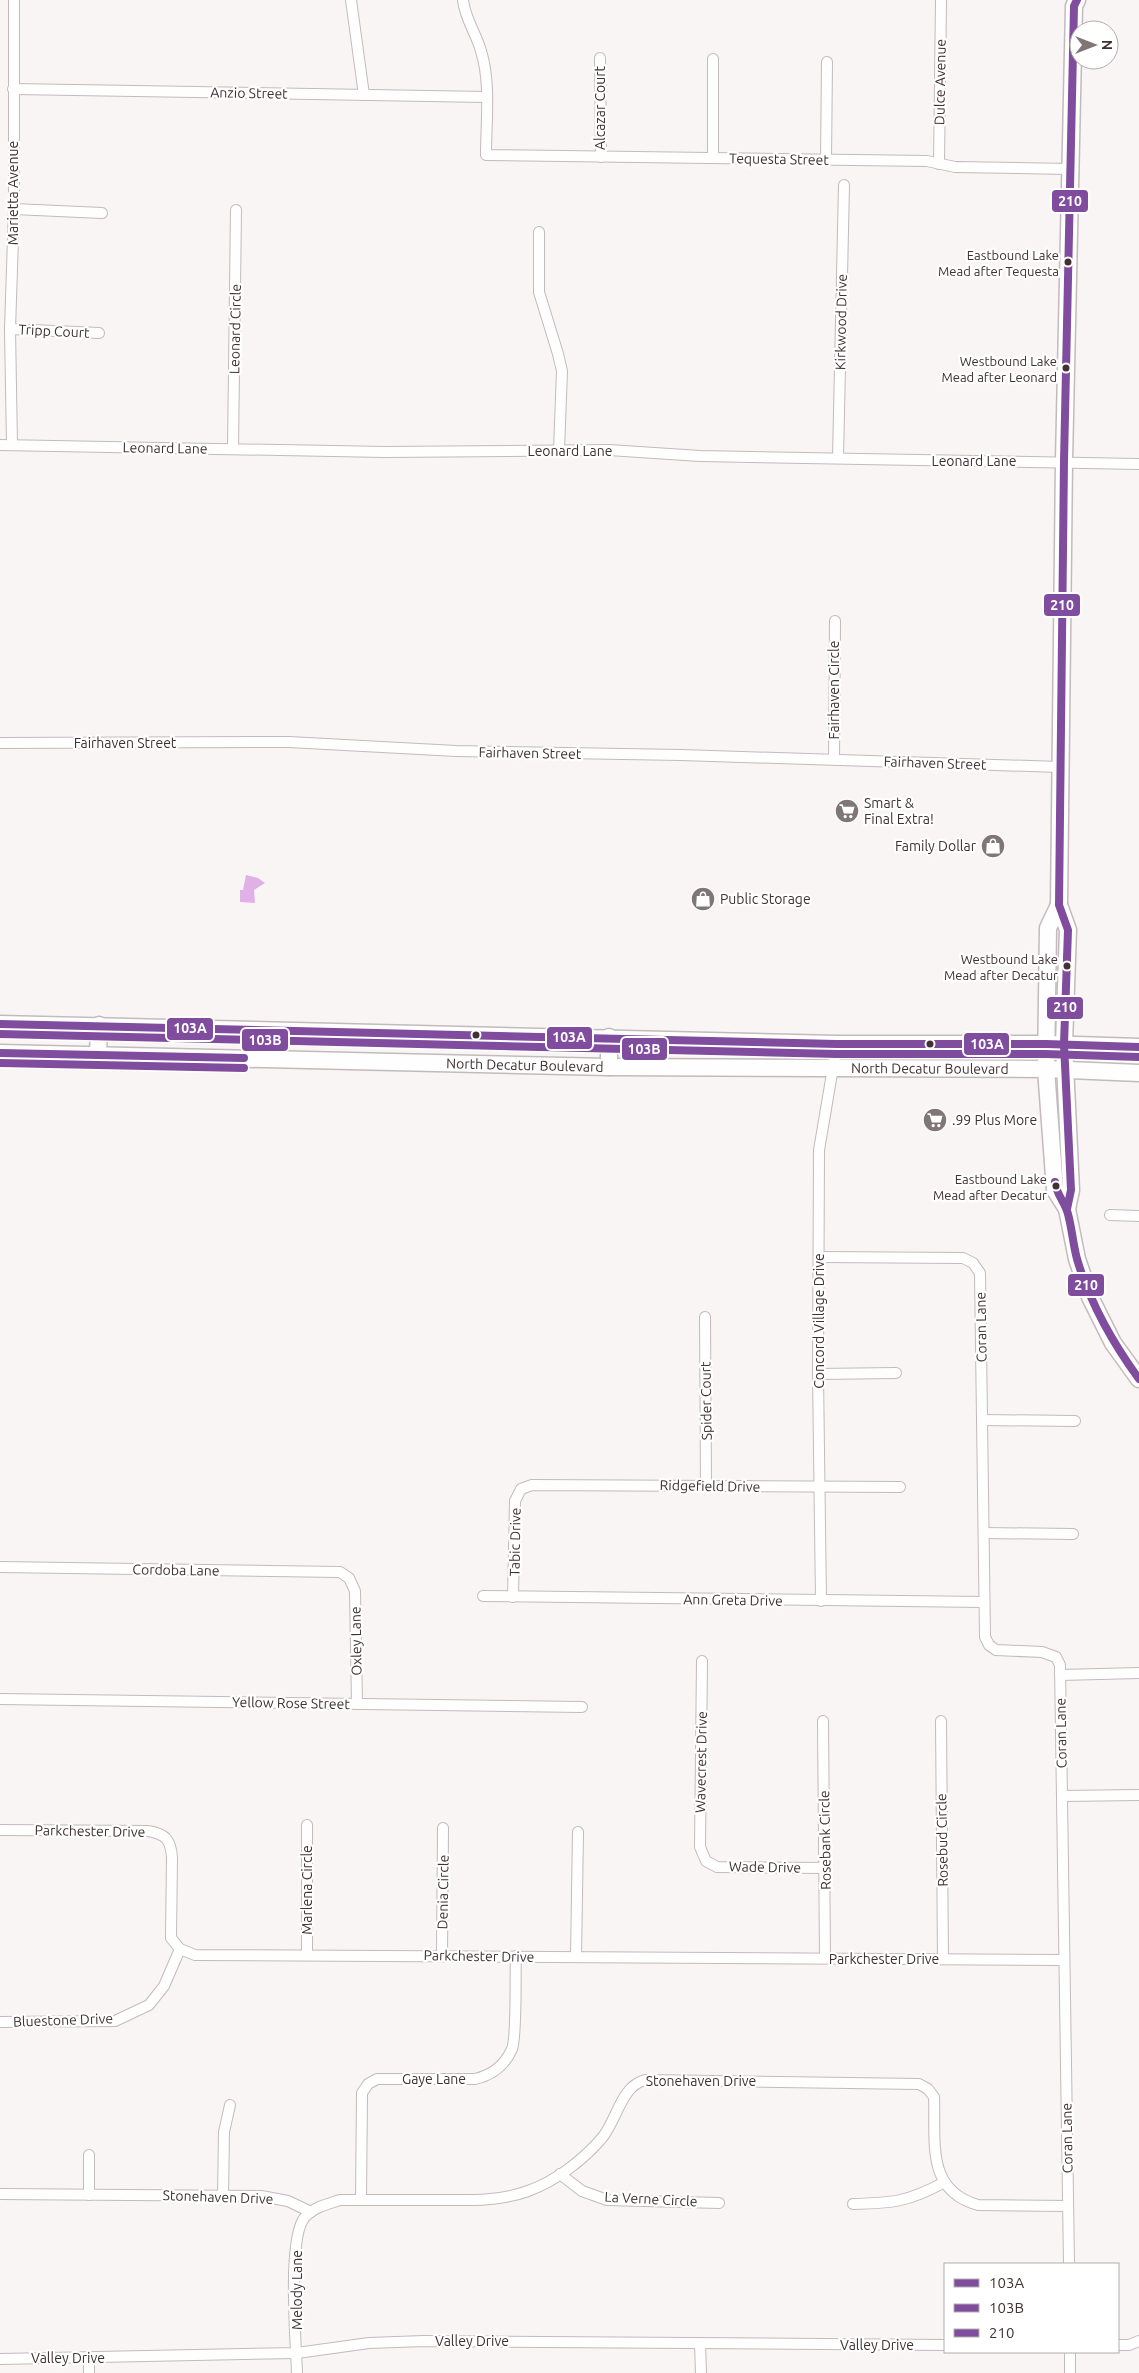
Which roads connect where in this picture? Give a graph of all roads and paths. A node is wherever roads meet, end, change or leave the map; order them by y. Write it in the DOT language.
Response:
graph roads {
  1 [pos="14,0"];
  2 [pos="351,0"];
  3 [pos="463,0"];
  4 [pos="941,0"];
  5 [pos="1074,2"];
  6 [pos="600,58"];
  7 [pos="714,59"];
  8 [pos="827,62"];
  9 [pos="13,88"];
  10 [pos="364,95"];
  11 [pos="486,98"];
  12 [pos="601,157"];
  13 [pos="713,157"];
  14 [pos="826,160"];
  15 [pos="939,164"];
  16 [pos="1070,169"];
  17 [pos="844,185"];
  18 [pos="14,209"];
  19 [pos="236,210"];
  20 [pos="102,213"];
  21 [pos="539,232"];
  22 [pos="10,329"];
  23 [pos="98,333"];
  24 [pos="0,445"];
  25 [pos="12,445"];
  26 [pos="233,449"];
  27 [pos="559,450"];
  28 [pos="838,458"];
  29 [pos="1064,462"];
  30 [pos="1139,464"];
  31 [pos="834,621"];
  32 [pos="0,743"];
  33 [pos="834,759"];
  34 [pos="1060,767"];
  35 [pos="1059,905"];
  36 [pos="0,1024"];
  37 [pos="99,1025"];
  38 [pos="375,1033"];
  39 [pos="609,1037"];
  40 [pos="837,1044"];
  41 [pos="1046,1044"];
  42 [pos="1064,1044"];
  43 [pos="1139,1047"];
  44 [pos="0,1053"];
  45 [pos="98,1056"];
  46 [pos="376,1060"];
  47 [pos="609,1067"];
  48 [pos="832,1069"];
  49 [pos="1046,1069"];
  50 [pos="1064,1070"];
  51 [pos="1139,1073"];
  52 [pos="1066,1209"];
  53 [pos="1110,1215"];
  54 [pos="1139,1216"];
  55 [pos="819,1257"];
  56 [pos="705,1317"];
  57 [pos="896,1372"];
  58 [pos="818,1374"];
  59 [pos="1139,1379"];
  60 [pos="982,1420"];
  61 [pos="1075,1421"];
  62 [pos="706,1486"];
  63 [pos="820,1487"];
  64 [pos="900,1487"];
  65 [pos="521,1489"];
  66 [pos="984,1533"];
  67 [pos="1073,1534"];
  68 [pos="0,1567"];
  69 [pos="349,1578"];
  70 [pos="483,1596"];
  71 [pos="513,1597"];
  72 [pos="821,1601"];
  73 [pos="984,1602"];
  74 [pos="702,1661"];
  75 [pos="1139,1673"];
  76 [pos="1060,1675"];
  77 [pos="0,1699"];
  78 [pos="357,1704"];
  79 [pos="582,1707"];
  80 [pos="823,1721"];
  81 [pos="941,1721"];
  82 [pos="1139,1795"];
  83 [pos="1062,1796"];
  84 [pos="307,1825"];
  85 [pos="444,1828"];
  86 [pos="0,1830"];
  87 [pos="578,1832"];
  88 [pos="706,1861"];
  89 [pos="825,1868"];
  90 [pos="180,1949"];
  91 [pos="307,1954"];
  92 [pos="442,1955"];
  93 [pos="516,1956"];
  94 [pos="576,1957"];
  95 [pos="825,1958"];
  96 [pos="944,1959"];
  97 [pos="1064,1960"];
  98 [pos="0,2022"];
  99 [pos="230,2105"];
  100 [pos="89,2155"];
  101 [pos="560,2174"];
  102 [pos="943,2184"];
  103 [pos="0,2194"];
  104 [pos="90,2195"];
  105 [pos="223,2196"];
  106 [pos="361,2200"];
  107 [pos="719,2203"];
  108 [pos="853,2204"];
  109 [pos="1068,2206"];
  110 [pos="311,2212"];
  111 [pos="1069,2263"];
  112 [pos="1139,2342"];
  113 [pos="700,2343"];
  114 [pos="944,2345"];
  115 [pos="1119,2345"];
  116 [pos="297,2353"];
  117 [pos="1070,2353"];
  118 [pos="0,2358"];
  119 [pos="89,2358"];
  120 [pos="89,2373"];
  121 [pos="297,2373"];
  122 [pos="700,2373"];
  123 [pos="1070,2373"];
  1 -- 9 [label="street, Marietta Avenue"];
  2 -- 10 [label="street"];
  3 -- 11 [label="street"];
  4 -- 15 [label="street, Dulce Avenue"];
  5 -- 16 [label="main road"];
  6 -- 12 [label="street, Alcazar Court"];
  7 -- 13 [label="street"];
  8 -- 14 [label="street"];
  9 -- 10 [label="street, Anzio Street"];
  9 -- 18 [label="street, Marietta Avenue"];
  10 -- 11 [label="street, Anzio Street"];
  11 -- 12 [label="street, Tequesta Street"];
  12 -- 13 [label="street, Tequesta Street"];
  13 -- 14 [label="street, Tequesta Street"];
  14 -- 15 [label="street, Tequesta Street"];
  15 -- 16 [label="street, Tequesta Street"];
  16 -- 29 [label="main road"];
  17 -- 28 [label="street, Kirkwood Drive"];
  18 -- 20 [label="street"];
  18 -- 22 [label="street, Marietta Avenue"];
  19 -- 26 [label="street, Leonard Circle"];
  21 -- 27 [label="street"];
  22 -- 23 [label="street, Tripp Court"];
  22 -- 25 [label="street, Marietta Avenue"];
  24 -- 25 [label="street, Leonard Lane"];
  25 -- 26 [label="street, Leonard Lane"];
  26 -- 27 [label="street, Leonard Lane"];
  27 -- 28 [label="street, Leonard Lane"];
  28 -- 29 [label="street, Leonard Lane"];
  29 -- 30 [label="street, Leonard Lane"];
  29 -- 34 [label="main road"];
  31 -- 33 [label="street, Fairhaven Circle"];
  32 -- 33 [label="street, Fairhaven Street"];
  33 -- 34 [label="street, Fairhaven Street"];
  34 -- 35 [label="main road"];
  35 -- 41 [label="main road"];
  35 -- 42 [label="main road"];
  36 -- 37 [label="main road, North Decatur Boulevard"];
  37 -- 38 [label="main road, North Decatur Boulevard"];
  37 -- 45 [label="main road"];
  38 -- 39 [label="main road, North Decatur Boulevard"];
  38 -- 46 [label="main road"];
  39 -- 40 [label="main road, North Decatur Boulevard"];
  39 -- 47 [label="main road"];
  40 -- 41 [label="main road, North Decatur Boulevard"];
  40 -- 48 [label="street, Concord Village Drive"];
  41 -- 42 [label="main road, North Decatur Boulevard"];
  41 -- 49 [label="main road"];
  42 -- 43 [label="main road, North Decatur Boulevard"];
  42 -- 50 [label="main road"];
  44 -- 45 [label="main road, North Decatur Boulevard"];
  45 -- 46 [label="main road, North Decatur Boulevard"];
  46 -- 47 [label="main road, North Decatur Boulevard"];
  47 -- 48 [label="main road, North Decatur Boulevard"];
  48 -- 49 [label="main road, North Decatur Boulevard"];
  48 -- 55 [label="street, Concord Village Drive"];
  49 -- 50 [label="main road, North Decatur Boulevard"];
  49 -- 52 [label="main road"];
  50 -- 51 [label="main road, North Decatur Boulevard"];
  50 -- 52 [label="main road"];
  52 -- 59 [label="main road"];
  53 -- 54 [label="street"];
  55 -- 58 [label="street, Concord Village Drive"];
  55 -- 60 [label="street, Coran Lane"];
  56 -- 62 [label="street, Spider Court"];
  57 -- 58 [label="street"];
  58 -- 63 [label="street, Concord Village Drive"];
  60 -- 61 [label="street"];
  60 -- 66 [label="street, Coran Lane"];
  62 -- 63 [label="street, Ridgefield Drive"];
  62 -- 65 [label="street, Ridgefield Drive"];
  63 -- 64 [label="street, Ridgefield Drive"];
  63 -- 72 [label="street, Concord Village Drive"];
  65 -- 71 [label="street, Tabic Drive"];
  66 -- 67 [label="street"];
  66 -- 73 [label="street, Coran Lane"];
  68 -- 69 [label="street, Cordoba Lane"];
  69 -- 78 [label="street, Oxley Lane"];
  70 -- 71 [label="street, Ann Greta Drive"];
  71 -- 72 [label="street, Ann Greta Drive"];
  72 -- 73 [label="street, Ann Greta Drive"];
  73 -- 76 [label="street, Coran Lane"];
  74 -- 88 [label="street, Wavecrest Drive"];
  75 -- 76 [label="street"];
  76 -- 83 [label="street, Coran Lane"];
  77 -- 78 [label="street, Yellow Rose Street"];
  78 -- 79 [label="street, Yellow Rose Street"];
  80 -- 89 [label="street, Rosebank Circle"];
  81 -- 96 [label="street, Rosebud Circle"];
  82 -- 83 [label="street"];
  83 -- 97 [label="street, Coran Lane"];
  84 -- 91 [label="street, Marlena Circle"];
  85 -- 92 [label="street, Denia Circle"];
  86 -- 90 [label="street, Parkchester Drive"];
  87 -- 94 [label="street"];
  88 -- 89 [label="street, Wade Drive"];
  89 -- 95 [label="street, Rosebank Circle"];
  90 -- 91 [label="street, Parkchester Drive"];
  90 -- 98 [label="street, Bluestone Drive"];
  91 -- 92 [label="street, Parkchester Drive"];
  92 -- 93 [label="street, Parkchester Drive"];
  93 -- 94 [label="street, Parkchester Drive"];
  93 -- 106 [label="street, Gaye Lane"];
  94 -- 95 [label="street, Parkchester Drive"];
  95 -- 96 [label="street, Parkchester Drive"];
  96 -- 97 [label="street, Parkchester Drive"];
  97 -- 109 [label="street, Coran Lane"];
  99 -- 105 [label="street"];
  100 -- 104 [label="street"];
  101 -- 102 [label="street, Stonehaven Drive"];
  101 -- 106 [label="street, Stonehaven Drive"];
  101 -- 107 [label="street, La Verne Circle"];
  102 -- 108 [label="street"];
  102 -- 109 [label="street"];
  103 -- 104 [label="street, Stonehaven Drive"];
  104 -- 105 [label="street, Stonehaven Drive"];
  105 -- 110 [label="street, Stonehaven Drive"];
  106 -- 110 [label="street, Stonehaven Drive"];
  109 -- 111 [label="street, Coran Lane"];
  110 -- 116 [label="street, Melody Lane"];
  112 -- 115 [label="street"];
  113 -- 114 [label="street, Valley Drive"];
  113 -- 116 [label="street, Valley Drive"];
  113 -- 122 [label="street"];
  116 -- 119 [label="street, Valley Drive"];
  116 -- 121 [label="street, Melody Lane"];
  117 -- 123 [label="street"];
  118 -- 119 [label="street, Valley Drive"];
  119 -- 120 [label="street"];
}
